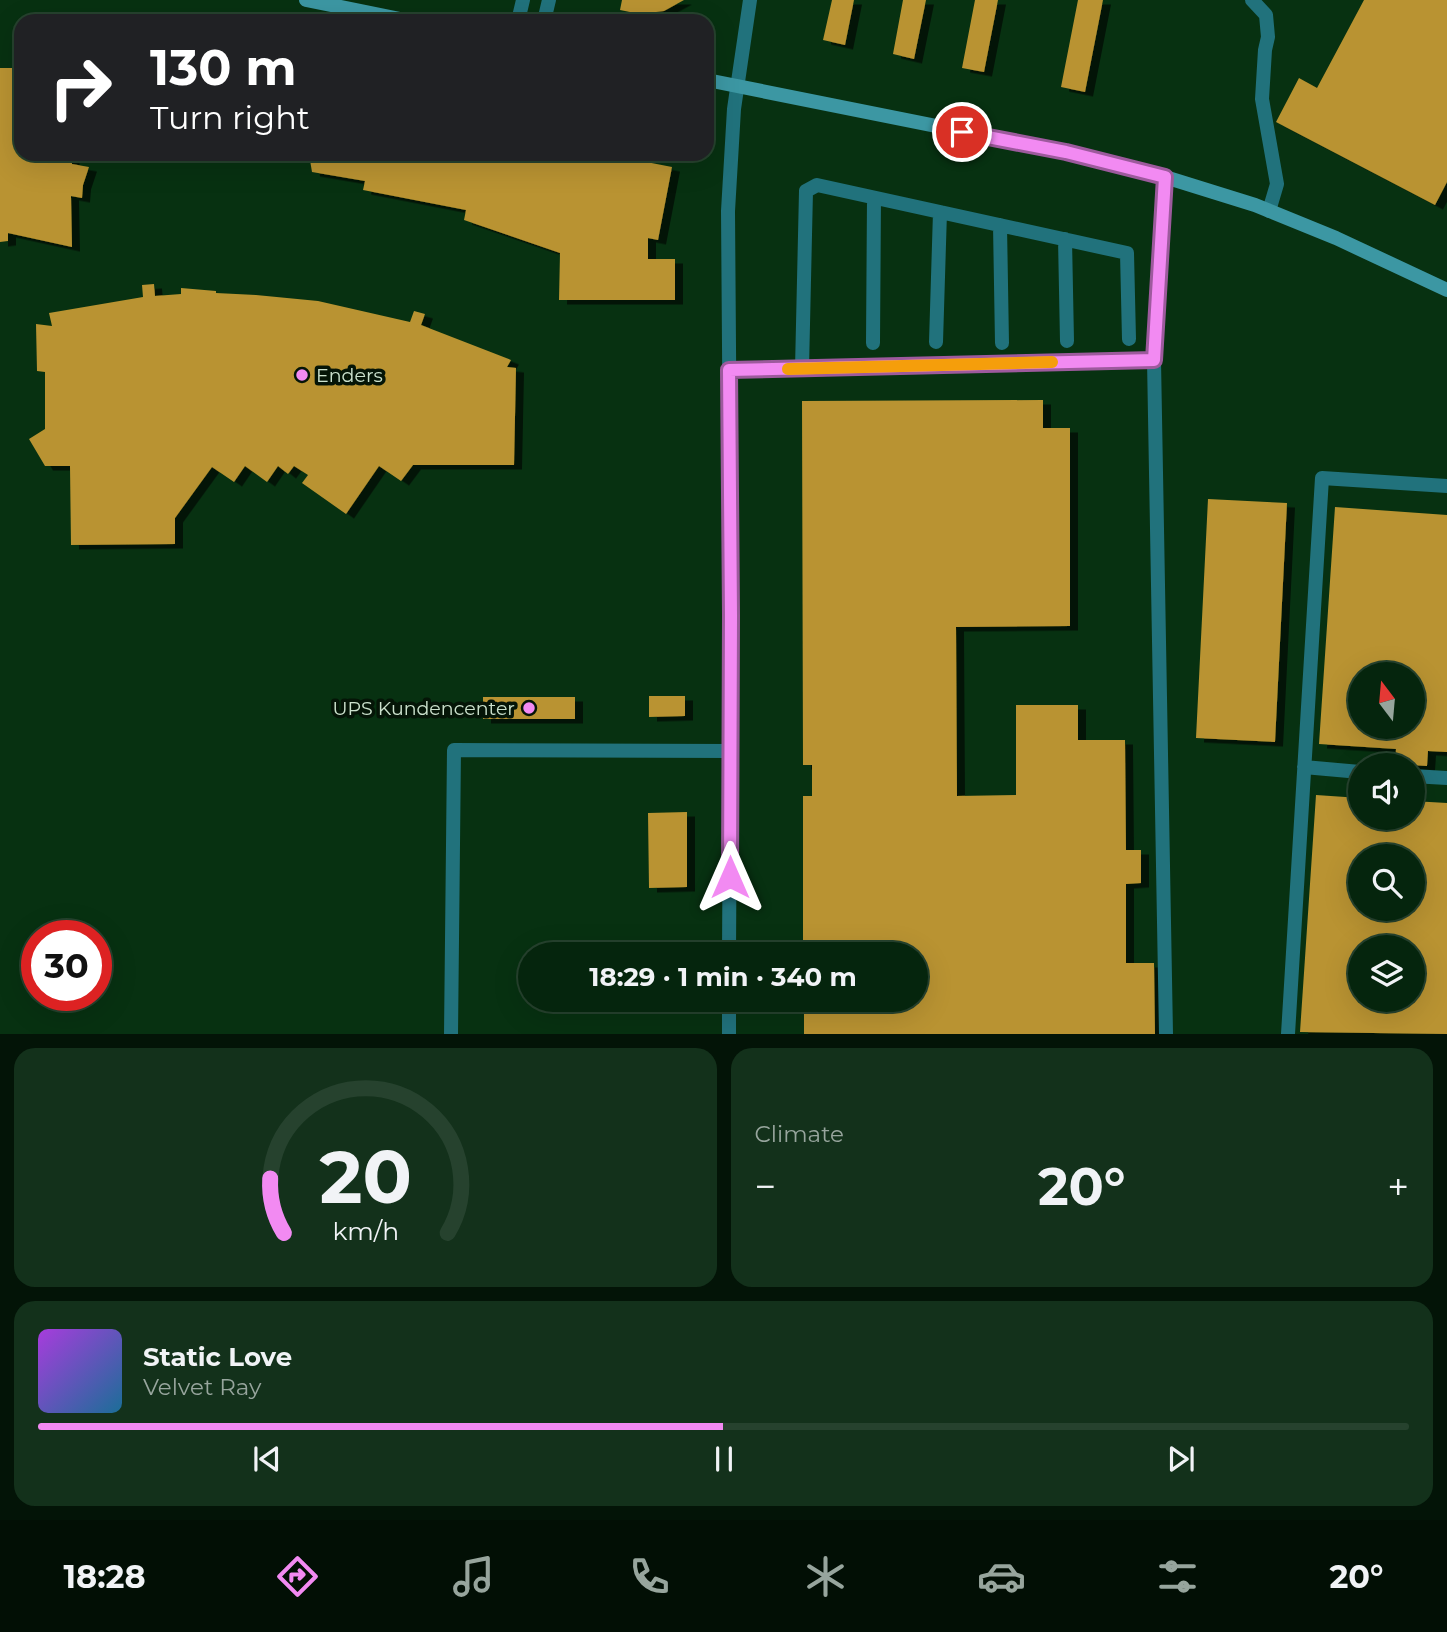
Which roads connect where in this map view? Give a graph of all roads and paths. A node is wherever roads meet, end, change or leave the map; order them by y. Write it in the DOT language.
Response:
graph roads {
  1 [pos="306,0"];
  2 [pos="750,0"];
  3 [pos="1252,0"];
  4 [pos="375,14"];
  5 [pos="714,81"];
  6 [pos="736,86"];
  7 [pos="1165,177"];
  8 [pos="874,198"];
  9 [pos="1269,211"];
  10 [pos="940,212"];
  11 [pos="1000,225"];
  12 [pos="1065,239"];
  13 [pos="1447,290"];
  14 [pos="1129,339"];
  15 [pos="1067,341"];
  16 [pos="936,342"];
  17 [pos="873,343"];
  18 [pos="1002,343"];
  19 [pos="1154,360"];
  20 [pos="802,369"];
  21 [pos="729,370"];
  22 [pos="1447,486"];
  23 [pos="730,751"];
  24 [pos="1304,767"];
  25 [pos="1348,771"];
  26 [pos="1425,777"];
  27 [pos="1447,778"];
  28 [pos="729,942"];
  29 [pos="729,1012"];
  30 [pos="451,1034"];
  31 [pos="729,1034"];
  32 [pos="1166,1034"];
  33 [pos="1288,1034"];
  1 -- 4 [label="main road"];
  2 -- 6 [label="street"];
  3 -- 9 [label="street"];
  5 -- 6 [label="main road"];
  6 -- 7 [label="main road"];
  6 -- 21 [label="street"];
  7 -- 9 [label="main road"];
  7 -- 19 [label="street"];
  8 -- 10 [label="street"];
  8 -- 17 [label="street"];
  8 -- 20 [label="street"];
  9 -- 13 [label="main road"];
  10 -- 11 [label="street"];
  10 -- 16 [label="street"];
  11 -- 12 [label="street"];
  11 -- 18 [label="street"];
  12 -- 14 [label="street"];
  12 -- 15 [label="street"];
  19 -- 20 [label="street"];
  19 -- 32 [label="street"];
  20 -- 21 [label="street"];
  21 -- 23 [label="street"];
  22 -- 24 [label="street"];
  23 -- 28 [label="street"];
  23 -- 30 [label="street"];
  24 -- 25 [label="street"];
  24 -- 33 [label="street"];
  26 -- 27 [label="street"];
  29 -- 31 [label="street"];
}
